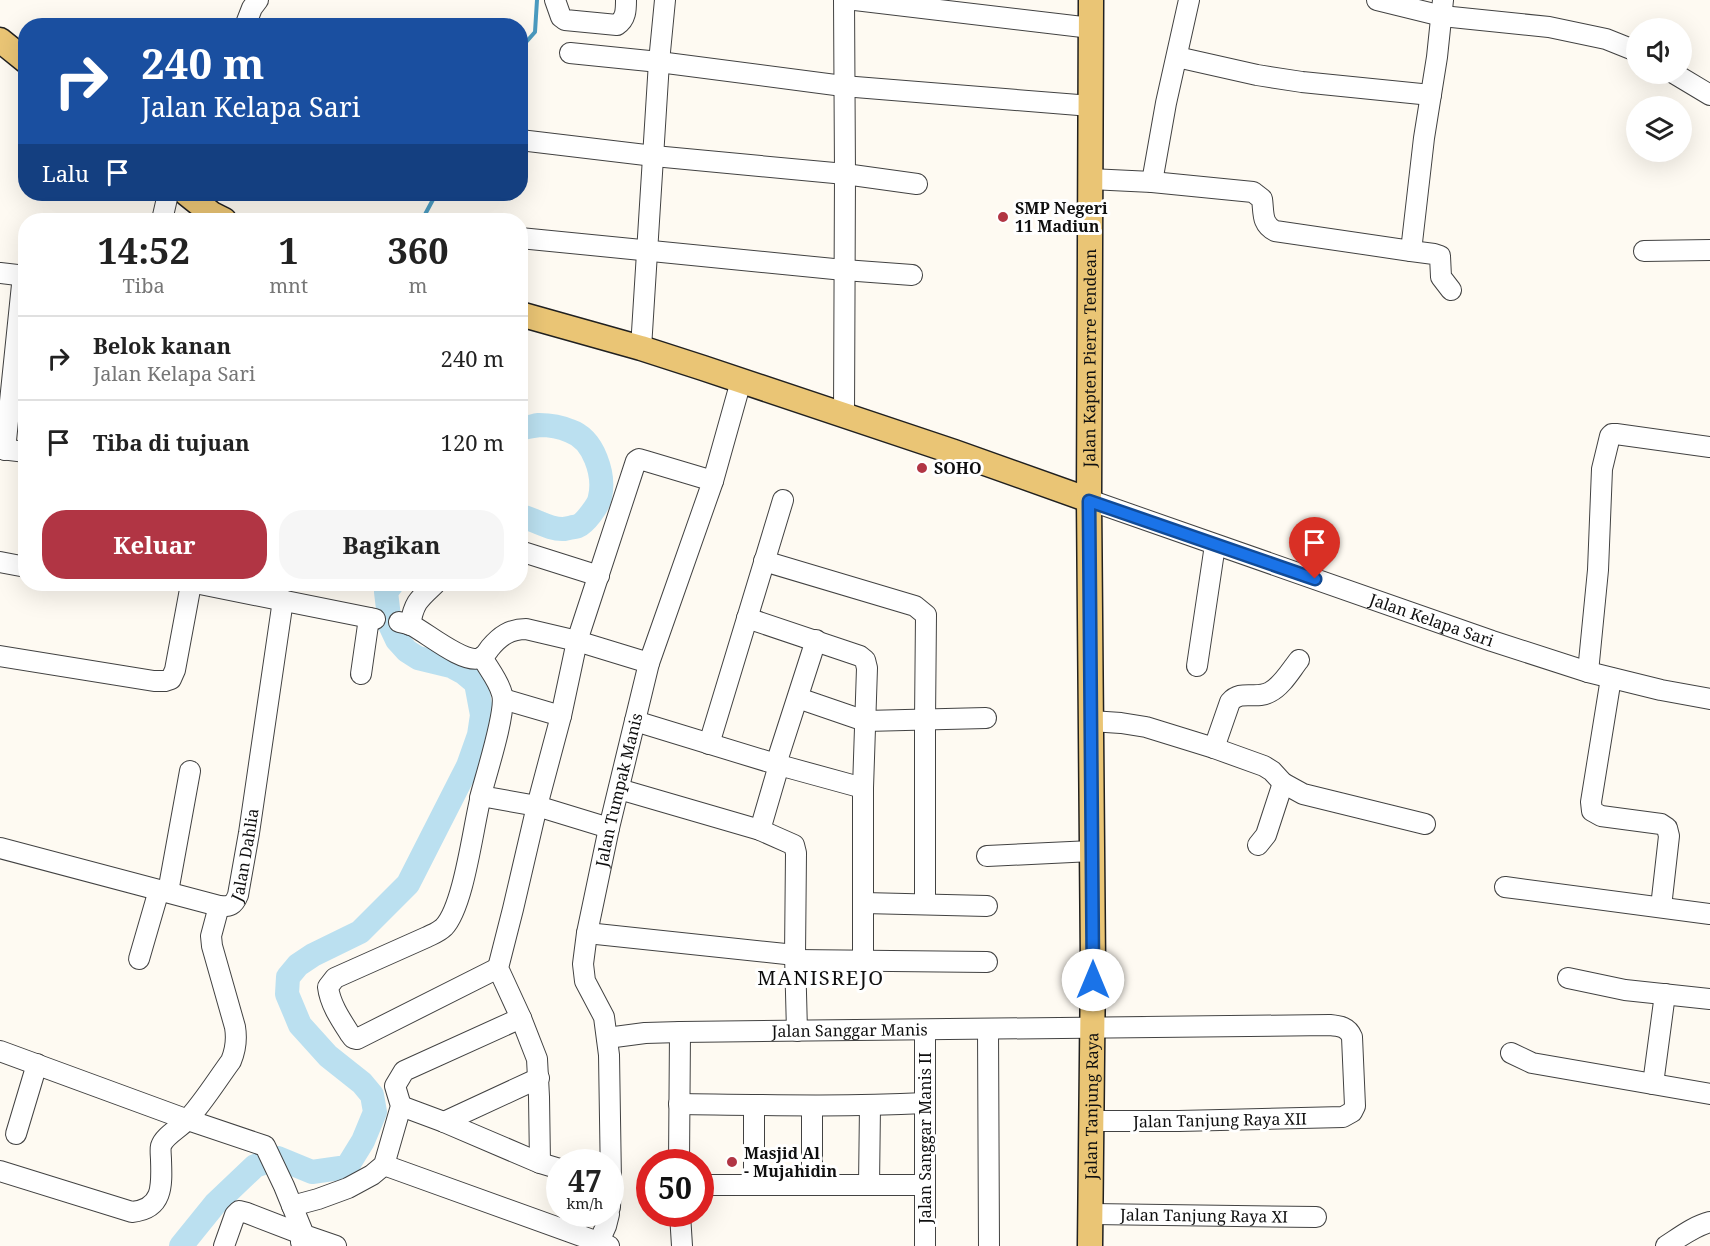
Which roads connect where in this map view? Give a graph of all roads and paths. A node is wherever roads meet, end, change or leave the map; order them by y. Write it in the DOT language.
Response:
graph roads {
  1 [pos="258,0"];
  2 [pos="555,0"];
  3 [pos="627,0"];
  4 [pos="665,0"];
  5 [pos="844,0"];
  6 [pos="855,0"];
  7 [pos="1091,0"];
  8 [pos="1189,0"];
  9 [pos="1377,0"];
  10 [pos="1443,8"];
  11 [pos="248,18"];
  12 [pos="1091,28"];
  13 [pos="0,40"];
  14 [pos="1626,47"];
  15 [pos="570,53"];
  16 [pos="18,55"];
  17 [pos="1177,57"];
  18 [pos="659,62"];
  19 [pos="1692,84"];
  20 [pos="843,86"];
  21 [pos="1431,95"];
  22 [pos="1710,95"];
  23 [pos="1091,106"];
  24 [pos="528,141"];
  25 [pos="654,156"];
  26 [pos="845,174"];
  27 [pos="1090,179"];
  28 [pos="1152,182"];
  29 [pos="917,184"];
  30 [pos="198,201"];
  31 [pos="211,213"];
  32 [pos="528,239"];
  33 [pos="648,250"];
  34 [pos="1710,250"];
  35 [pos="1411,251"];
  36 [pos="1644,251"];
  37 [pos="844,270"];
  38 [pos="0,273"];
  39 [pos="18,274"];
  40 [pos="912,275"];
  41 [pos="1451,291"];
  42 [pos="528,316"];
  43 [pos="18,325"];
  44 [pos="641,348"];
  45 [pos="741,381"];
  46 [pos="844,415"];
  47 [pos="1710,447"];
  48 [pos="3,450"];
  49 [pos="18,451"];
  50 [pos="713,481"];
  51 [pos="783,500"];
  52 [pos="1089,501"];
  53 [pos="1215,545"];
  54 [pos="528,553"];
  55 [pos="764,561"];
  56 [pos="0,562"];
  57 [pos="18,565"];
  58 [pos="599,576"];
  59 [pos="190,591"];
  60 [pos="236,591"];
  61 [pos="428,591"];
  62 [pos="283,600"];
  63 [pos="747,618"];
  64 [pos="577,640"];
  65 [pos="816,640"];
  66 [pos="0,656"];
  67 [pos="482,657"];
  68 [pos="1299,660"];
  69 [pos="649,663"];
  70 [pos="1197,666"];
  71 [pos="1588,672"];
  72 [pos="361,674"];
  73 [pos="1611,678"];
  74 [pos="798,698"];
  75 [pos="503,699"];
  76 [pos="1710,699"];
  77 [pos="561,716"];
  78 [pos="987,718"];
  79 [pos="925,720"];
  80 [pos="865,721"];
  81 [pos="1091,721"];
  82 [pos="634,722"];
  83 [pos="710,744"];
  84 [pos="1214,748"];
  85 [pos="777,765"];
  86 [pos="189,771"];
  87 [pos="1283,783"];
  88 [pos="862,788"];
  89 [pos="619,789"];
  90 [pos="480,798"];
  91 [pos="537,806"];
  92 [pos="1425,824"];
  93 [pos="609,828"];
  94 [pos="760,830"];
  95 [pos="1258,846"];
  96 [pos="0,848"];
  97 [pos="1092,851"];
  98 [pos="987,856"];
  99 [pos="1506,887"];
  100 [pos="164,891"];
  101 [pos="864,903"];
  102 [pos="925,904"];
  103 [pos="219,906"];
  104 [pos="987,906"];
  105 [pos="1661,906"];
  106 [pos="1710,914"];
  107 [pos="587,933"];
  108 [pos="796,957"];
  109 [pos="139,959"];
  110 [pos="863,961"];
  111 [pos="987,962"];
  112 [pos="498,968"];
  113 [pos="1568,978"];
  114 [pos="1665,994"];
  115 [pos="1710,999"];
  116 [pos="521,1018"];
  117 [pos="1092,1028"];
  118 [pos="988,1029"];
  119 [pos="925,1030"];
  120 [pos="797,1031"];
  121 [pos="680,1032"];
  122 [pos="607,1038"];
  123 [pos="0,1051"];
  124 [pos="1511,1053"];
  125 [pos="37,1064"];
  126 [pos="539,1078"];
  127 [pos="1653,1084"];
  128 [pos="1710,1094"];
  129 [pos="924,1103"];
  130 [pos="679,1104"];
  131 [pos="754,1105"];
  132 [pos="401,1106"];
  133 [pos="812,1106"];
  134 [pos="870,1106"];
  135 [pos="1348,1115"];
  136 [pos="188,1120"];
  137 [pos="1092,1121"];
  138 [pos="444,1122"];
  139 [pos="16,1134"];
  140 [pos="611,1149"];
  141 [pos="679,1149"];
  142 [pos="540,1163"];
  143 [pos="546,1164"];
  144 [pos="384,1165"];
  145 [pos="0,1171"];
  146 [pos="714,1185"];
  147 [pos="754,1185"];
  148 [pos="812,1185"];
  149 [pos="869,1185"];
  150 [pos="925,1185"];
  151 [pos="292,1206"];
  152 [pos="1092,1214"];
  153 [pos="1316,1217"];
  154 [pos="1710,1222"];
  155 [pos="606,1227"];
  156 [pos="681,1227"];
  157 [pos="302,1240"];
  158 [pos="602,1245"];
  159 [pos="224,1246"];
  160 [pos="336,1246"];
  161 [pos="682,1246"];
  162 [pos="925,1246"];
  163 [pos="989,1246"];
  164 [pos="1090,1246"];
  165 [pos="1666,1246"];
  1 -- 11 [label="street"];
  2 -- 3 [label="street"];
  4 -- 18 [label="street"];
  5 -- 20 [label="street"];
  6 -- 12 [label="street"];
  7 -- 12 [label="main road, Jalan Kapten Pierre Tendean"];
  8 -- 17 [label="street"];
  9 -- 10 [label="street"];
  10 -- 14 [label="street"];
  10 -- 21 [label="street"];
  12 -- 23 [label="main road, Jalan Kapten Pierre Tendean"];
  13 -- 16 [label="main road"];
  15 -- 18 [label="street"];
  17 -- 21 [label="street"];
  17 -- 28 [label="street"];
  18 -- 20 [label="street"];
  18 -- 25 [label="street"];
  19 -- 22 [label="street"];
  20 -- 23 [label="street"];
  20 -- 26 [label="street"];
  21 -- 35 [label="street"];
  23 -- 27 [label="main road, Jalan Kapten Pierre Tendean"];
  24 -- 25 [label="street"];
  25 -- 26 [label="street"];
  25 -- 33 [label="street"];
  26 -- 29 [label="street"];
  26 -- 37 [label="street"];
  27 -- 28 [label="street"];
  27 -- 52 [label="main road, Jalan Kapten Pierre Tendean"];
  28 -- 35 [label="street"];
  30 -- 31 [label="main road"];
  32 -- 33 [label="street"];
  33 -- 37 [label="street"];
  33 -- 44 [label="street"];
  34 -- 36 [label="street"];
  35 -- 41 [label="street"];
  37 -- 40 [label="street"];
  37 -- 46 [label="street"];
  38 -- 39 [label="street"];
  42 -- 44 [label="main road"];
  43 -- 48 [label="street"];
  44 -- 45 [label="main road"];
  45 -- 46 [label="main road"];
  45 -- 50 [label="street, Jalan Tumpak Manis"];
  46 -- 52 [label="main road"];
  47 -- 71 [label="street"];
  48 -- 49 [label="street"];
  50 -- 58 [label="street"];
  50 -- 69 [label="street, Jalan Tumpak Manis"];
  51 -- 55 [label="street"];
  52 -- 53 [label="street, Jalan Kelapa Sari"];
  52 -- 81 [label="main road, Jalan Tanjung Raya"];
  53 -- 70 [label="street"];
  53 -- 71 [label="street, Jalan Kelapa Sari"];
  54 -- 58 [label="street"];
  55 -- 63 [label="street"];
  55 -- 79 [label="street"];
  56 -- 57 [label="street"];
  58 -- 64 [label="street"];
  59 -- 66 [label="street"];
  60 -- 62 [label="street"];
  61 -- 67 [label="street"];
  62 -- 72 [label="street"];
  62 -- 103 [label="street, Jalan Dahlia"];
  63 -- 65 [label="street"];
  63 -- 83 [label="street"];
  64 -- 67 [label="street"];
  64 -- 69 [label="street"];
  64 -- 77 [label="street"];
  65 -- 74 [label="street"];
  65 -- 80 [label="street"];
  67 -- 75 [label="street"];
  68 -- 84 [label="street"];
  69 -- 82 [label="street, Jalan Tumpak Manis"];
  71 -- 73 [label="street, Jalan Kelapa Sari"];
  73 -- 76 [label="street, Jalan Kelapa Sari"];
  73 -- 105 [label="street"];
  74 -- 80 [label="street"];
  74 -- 85 [label="street"];
  75 -- 77 [label="street"];
  75 -- 90 [label="street"];
  77 -- 91 [label="street"];
  78 -- 79 [label="street"];
  79 -- 80 [label="street"];
  79 -- 102 [label="street"];
  80 -- 88 [label="street"];
  81 -- 84 [label="street"];
  81 -- 97 [label="main road, Jalan Tanjung Raya"];
  82 -- 83 [label="street"];
  82 -- 89 [label="street, Jalan Tumpak Manis"];
  83 -- 85 [label="street"];
  84 -- 87 [label="street"];
  85 -- 88 [label="street"];
  85 -- 94 [label="street"];
  86 -- 100 [label="street"];
  87 -- 92 [label="street"];
  87 -- 95 [label="street"];
  88 -- 101 [label="street"];
  89 -- 93 [label="street, Jalan Tumpak Manis"];
  89 -- 94 [label="street"];
  90 -- 91 [label="street"];
  90 -- 112 [label="street"];
  91 -- 93 [label="street"];
  91 -- 112 [label="street"];
  93 -- 107 [label="street, Jalan Tumpak Manis"];
  94 -- 108 [label="street"];
  96 -- 100 [label="street, Jalan Dahlia"];
  97 -- 98 [label="street"];
  97 -- 117 [label="main road, Jalan Tanjung Raya"];
  99 -- 105 [label="street"];
  100 -- 103 [label="street, Jalan Dahlia"];
  100 -- 109 [label="street"];
  101 -- 102 [label="street"];
  101 -- 110 [label="street"];
  102 -- 104 [label="street"];
  103 -- 136 [label="street"];
  105 -- 106 [label="street"];
  107 -- 108 [label="street"];
  107 -- 122 [label="street, Jalan Tumpak Manis"];
  108 -- 110 [label="street"];
  108 -- 120 [label="street"];
  110 -- 111 [label="street"];
  112 -- 116 [label="street"];
  113 -- 114 [label="street"];
  114 -- 115 [label="street"];
  114 -- 127 [label="street"];
  116 -- 126 [label="street"];
  116 -- 132 [label="street"];
  117 -- 118 [label="street, Jalan Sanggar Manis"];
  117 -- 135 [label="street, Jalan Sanggar Manis"];
  117 -- 137 [label="main road, Jalan Tanjung Raya"];
  118 -- 119 [label="street, Jalan Sanggar Manis"];
  118 -- 163 [label="street"];
  119 -- 120 [label="street, Jalan Sanggar Manis"];
  119 -- 129 [label="street, Jalan Sanggar Manis II"];
  120 -- 121 [label="street, Jalan Sanggar Manis"];
  121 -- 122 [label="street, Jalan Sanggar Manis"];
  121 -- 130 [label="street"];
  122 -- 140 [label="street, Jalan Tumpak Manis"];
  123 -- 125 [label="street"];
  124 -- 127 [label="street"];
  125 -- 136 [label="street"];
  125 -- 139 [label="street"];
  126 -- 138 [label="street"];
  126 -- 142 [label="street"];
  127 -- 128 [label="street"];
  129 -- 134 [label="street"];
  129 -- 150 [label="street, Jalan Sanggar Manis II"];
  130 -- 131 [label="street"];
  130 -- 141 [label="street"];
  131 -- 133 [label="street"];
  131 -- 147 [label="street"];
  132 -- 138 [label="street"];
  132 -- 144 [label="street"];
  133 -- 134 [label="street"];
  133 -- 148 [label="street"];
  134 -- 149 [label="street"];
  135 -- 137 [label="street, Jalan Tanjung Raya XII"];
  136 -- 145 [label="street"];
  136 -- 151 [label="street"];
  137 -- 152 [label="main road, Jalan Tanjung Raya"];
  138 -- 142 [label="street"];
  142 -- 143 [label="street"];
  144 -- 151 [label="street"];
  144 -- 158 [label="street"];
  146 -- 147 [label="street"];
  147 -- 148 [label="street"];
  148 -- 149 [label="street"];
  149 -- 150 [label="street"];
  150 -- 162 [label="street, Jalan Sanggar Manis II"];
  151 -- 157 [label="street"];
  152 -- 153 [label="street, Jalan Tanjung Raya XI"];
  152 -- 164 [label="main road, Jalan Tanjung Raya"];
  154 -- 165 [label="street"];
  155 -- 158 [label="street"];
  156 -- 161 [label="street"];
  157 -- 159 [label="street"];
  157 -- 160 [label="street"];
}
